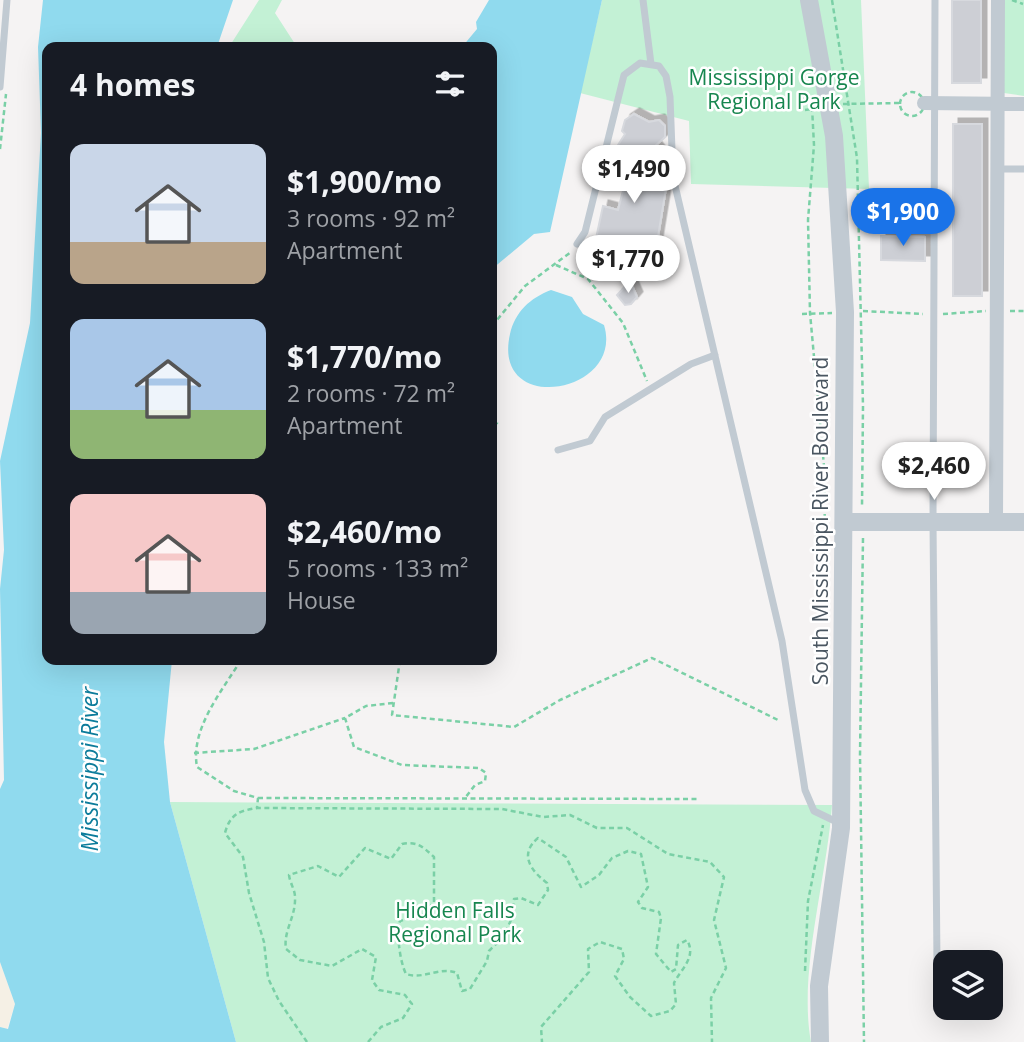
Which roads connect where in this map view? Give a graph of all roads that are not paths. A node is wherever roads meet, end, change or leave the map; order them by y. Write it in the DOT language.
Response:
graph roads {
  1 [pos="8,0"];
  2 [pos="642,0"];
  3 [pos="810,0"];
  4 [pos="935,0"];
  5 [pos="998,0"];
  6 [pos="651,64"];
  7 [pos="0,87"];
  8 [pos="929,103"];
  9 [pos="997,104"];
  10 [pos="1024,104"];
  11 [pos="997,169"];
  12 [pos="1024,169"];
  13 [pos="577,244"];
  14 [pos="715,355"];
  15 [pos="558,450"];
  16 [pos="845,522"];
  17 [pos="933,522"];
  18 [pos="996,522"];
  19 [pos="1024,522"];
  20 [pos="841,824"];
  21 [pos="937,950"];
  22 [pos="820,1042"];
  1 -- 7 [label="lane"];
  2 -- 6 [label="lane"];
  3 -- 16 [label="street, South Mississippi River Boulevard"];
  4 -- 8 [label="lane"];
  5 -- 9 [label="street"];
  6 -- 13 [label="lane"];
  6 -- 14 [label="lane"];
  8 -- 9 [label="street"];
  8 -- 17 [label="lane"];
  9 -- 10 [label="street"];
  9 -- 11 [label="street"];
  11 -- 12 [label="lane"];
  11 -- 18 [label="street"];
  14 -- 15 [label="lane"];
  14 -- 20 [label="lane"];
  16 -- 17 [label="street"];
  16 -- 20 [label="street, South Mississippi River Boulevard"];
  17 -- 18 [label="street"];
  17 -- 21 [label="lane"];
  18 -- 19 [label="street"];
  20 -- 22 [label="street, South Mississippi River Boulevard"];
}
